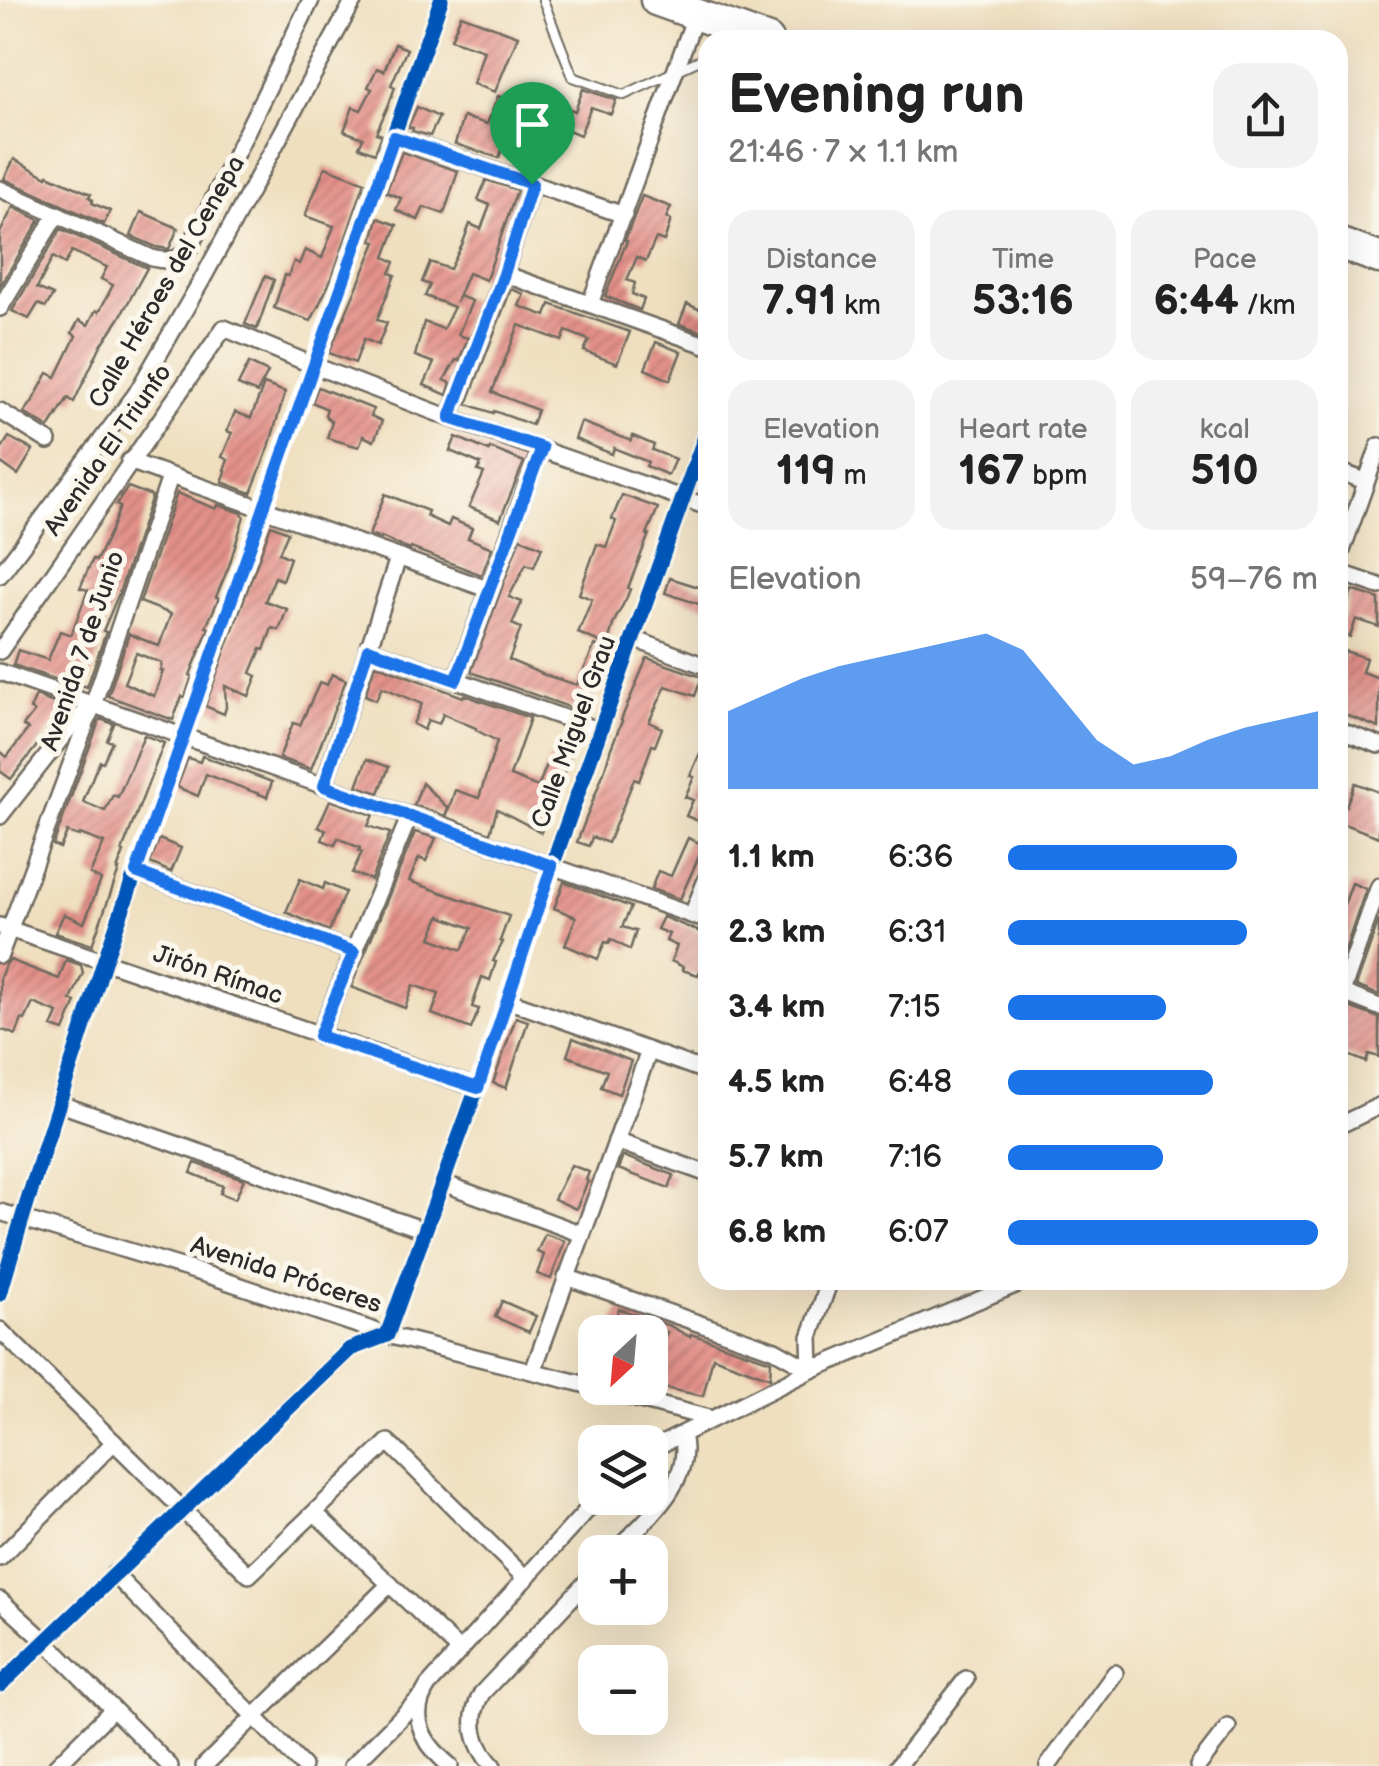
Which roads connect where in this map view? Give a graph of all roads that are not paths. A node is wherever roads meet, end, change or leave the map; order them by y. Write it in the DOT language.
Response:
graph roads {
  1 [pos="311,0"];
  2 [pos="354,0"];
  3 [pos="441,0"];
  4 [pos="543,0"];
  5 [pos="656,0"];
  6 [pos="696,14"];
  7 [pos="735,30"];
  8 [pos="698,61"];
  9 [pos="676,71"];
  10 [pos="394,137"];
  11 [pos="532,184"];
  12 [pos="0,189"];
  13 [pos="57,214"];
  14 [pos="624,215"];
  15 [pos="1348,247"];
  16 [pos="1379,258"];
  17 [pos="504,274"];
  18 [pos="590,304"];
  19 [pos="0,308"];
  20 [pos="698,342"];
  21 [pos="314,366"];
  22 [pos="0,411"];
  23 [pos="450,418"];
  24 [pos="48,441"];
  25 [pos="1379,446"];
  26 [pos="542,448"];
  27 [pos="698,455"];
  28 [pos="129,461"];
  29 [pos="1348,474"];
  30 [pos="170,477"];
  31 [pos="1366,481"];
  32 [pos="682,499"];
  33 [pos="698,504"];
  34 [pos="263,510"];
  35 [pos="1348,533"];
  36 [pos="398,558"];
  37 [pos="0,575"];
  38 [pos="1348,575"];
  39 [pos="1379,586"];
  40 [pos="490,590"];
  41 [pos="634,640"];
  42 [pos="368,649"];
  43 [pos="0,650"];
  44 [pos="698,662"];
  45 [pos="0,672"];
  46 [pos="456,680"];
  47 [pos="92,705"];
  48 [pos="601,731"];
  49 [pos="1348,734"];
  50 [pos="184,737"];
  51 [pos="1379,745"];
  52 [pos="324,786"];
  53 [pos="410,815"];
  54 [pos="0,816"];
  55 [pos="552,866"];
  56 [pos="136,872"];
  57 [pos="1379,886"];
  58 [pos="698,917"];
  59 [pos="4,928"];
  60 [pos="354,952"];
  61 [pos="0,954"];
  62 [pos="104,962"];
  63 [pos="1348,970"];
  64 [pos="1348,995"];
  65 [pos="507,1000"];
  66 [pos="1379,1007"];
  67 [pos="319,1036"];
  68 [pos="649,1051"];
  69 [pos="698,1068"];
  70 [pos="478,1088"];
  71 [pos="60,1104"];
  72 [pos="1379,1106"];
  73 [pos="1348,1121"];
  74 [pos="616,1141"];
  75 [pos="698,1170"];
  76 [pos="442,1183"];
  77 [pos="0,1212"];
  78 [pos="21,1218"];
  79 [pos="424,1230"];
  80 [pos="582,1234"];
  81 [pos="566,1277"];
  82 [pos="826,1290"];
  83 [pos="996,1290"];
  84 [pos="0,1294"];
  85 [pos="0,1330"];
  86 [pos="387,1335"];
  87 [pos="811,1370"];
  88 [pos="534,1371"];
  89 [pos="578,1383"];
  90 [pos="661,1405"];
  91 [pos="712,1419"];
  92 [pos="682,1435"];
  93 [pos="114,1442"];
  94 [pos="668,1442"];
  95 [pos="182,1508"];
  96 [pos="315,1513"];
  97 [pos="583,1515"];
  98 [pos="630,1535"];
  99 [pos="0,1558"];
  100 [pos="114,1574"];
  101 [pos="526,1579"];
  102 [pos="390,1584"];
  103 [pos="578,1591"];
  104 [pos="0,1600"];
  105 [pos="45,1641"];
  106 [pos="460,1651"];
  107 [pos="1115,1673"];
  108 [pos="966,1679"];
  109 [pos="0,1685"];
  110 [pos="420,1699"];
  111 [pos="113,1709"];
  112 [pos="254,1716"];
  113 [pos="1228,1728"];
  114 [pos="56,1766"];
  115 [pos="170,1766"];
  116 [pos="204,1766"];
  117 [pos="303,1766"];
  118 [pos="352,1766"];
  119 [pos="450,1766"];
  120 [pos="493,1766"];
  121 [pos="898,1766"];
  122 [pos="1048,1766"];
  123 [pos="1198,1766"];
  1 -- 13 [label="street"];
  2 -- 37 [label="street, Calle Héroes del Cenepa"];
  3 -- 10 [label="street"];
  4 -- 9 [label="lane"];
  5 -- 6 [label="highway"];
  6 -- 7 [label="highway"];
  6 -- 9 [label="street"];
  8 -- 9 [label="lane"];
  9 -- 14 [label="street"];
  10 -- 11 [label="street"];
  10 -- 21 [label="street"];
  11 -- 14 [label="street"];
  11 -- 17 [label="street"];
  12 -- 13 [label="street"];
  13 -- 19 [label="street"];
  14 -- 18 [label="street"];
  15 -- 16 [label="highway"];
  17 -- 18 [label="street"];
  17 -- 23 [label="street"];
  18 -- 20 [label="street"];
  21 -- 23 [label="street"];
  21 -- 28 [label="street, Avenida El Triunfo"];
  21 -- 34 [label="street"];
  22 -- 24 [label="street"];
  23 -- 26 [label="street"];
  25 -- 31 [label="street"];
  26 -- 32 [label="street"];
  26 -- 40 [label="street"];
  27 -- 32 [label="street, Calle Miguel Grau"];
  28 -- 30 [label="street"];
  28 -- 43 [label="street, Avenida El Triunfo"];
  29 -- 31 [label="street"];
  30 -- 34 [label="street"];
  30 -- 47 [label="street, Avenida 7 de Junio"];
  31 -- 35 [label="street"];
  32 -- 33 [label="street"];
  32 -- 41 [label="street, Calle Miguel Grau"];
  34 -- 36 [label="street"];
  34 -- 50 [label="street"];
  36 -- 40 [label="street"];
  36 -- 42 [label="street"];
  38 -- 39 [label="street"];
  40 -- 46 [label="street"];
  41 -- 44 [label="street"];
  41 -- 48 [label="street, Calle Miguel Grau"];
  42 -- 46 [label="street"];
  42 -- 52 [label="street"];
  45 -- 47 [label="street"];
  46 -- 48 [label="street"];
  47 -- 50 [label="street"];
  47 -- 54 [label="street"];
  47 -- 59 [label="street, Avenida 7 de Junio"];
  48 -- 55 [label="street, Calle Miguel Grau"];
  49 -- 51 [label="street"];
  50 -- 52 [label="street"];
  50 -- 56 [label="street"];
  52 -- 53 [label="street"];
  53 -- 55 [label="street"];
  53 -- 60 [label="street"];
  55 -- 58 [label="street"];
  55 -- 65 [label="street, Calle Miguel Grau"];
  56 -- 60 [label="street"];
  56 -- 62 [label="street"];
  57 -- 63 [label="street"];
  59 -- 61 [label="street, Avenida 7 de Junio"];
  59 -- 62 [label="street, Jirón Rímac"];
  60 -- 67 [label="street"];
  62 -- 67 [label="street, Jirón Rímac"];
  62 -- 71 [label="street"];
  64 -- 66 [label="street"];
  65 -- 68 [label="street"];
  65 -- 70 [label="street, Calle Miguel Grau"];
  67 -- 70 [label="street, Jirón Rímac"];
  68 -- 69 [label="street"];
  68 -- 74 [label="street"];
  70 -- 76 [label="street, Calle Miguel Grau"];
  71 -- 78 [label="street"];
  71 -- 79 [label="street"];
  72 -- 73 [label="street"];
  74 -- 75 [label="street"];
  74 -- 80 [label="street"];
  76 -- 79 [label="street, Calle Miguel Grau"];
  76 -- 80 [label="street"];
  77 -- 78 [label="street, Avenida Próceres"];
  78 -- 84 [label="street"];
  78 -- 86 [label="street, Avenida Próceres"];
  79 -- 86 [label="street, Calle Miguel Grau"];
  80 -- 81 [label="street"];
  81 -- 87 [label="street"];
  81 -- 88 [label="street"];
  82 -- 87 [label="street"];
  83 -- 87 [label="street"];
  85 -- 93 [label="street"];
  86 -- 88 [label="street, Avenida Próceres"];
  86 -- 95 [label="street"];
  87 -- 91 [label="street"];
  88 -- 89 [label="street, Avenida Próceres"];
  90 -- 91 [label="street, Avenida Próceres"];
  91 -- 92 [label="street"];
  92 -- 94 [label="street"];
  92 -- 98 [label="street"];
  93 -- 95 [label="street"];
  93 -- 99 [label="street"];
  95 -- 96 [label="street"];
  95 -- 100 [label="street"];
  96 -- 101 [label="street"];
  96 -- 102 [label="street"];
  97 -- 101 [label="street"];
  100 -- 105 [label="street"];
  100 -- 112 [label="street"];
  101 -- 106 [label="street"];
  102 -- 106 [label="street"];
  102 -- 112 [label="street"];
  103 -- 120 [label="street"];
  104 -- 105 [label="street"];
  105 -- 109 [label="street"];
  105 -- 111 [label="street"];
  106 -- 110 [label="street"];
  107 -- 122 [label="street"];
  108 -- 121 [label="street"];
  110 -- 118 [label="street"];
  110 -- 119 [label="street"];
  111 -- 114 [label="street"];
  111 -- 115 [label="street"];
  112 -- 116 [label="street"];
  112 -- 117 [label="street"];
  113 -- 123 [label="street"];
}
